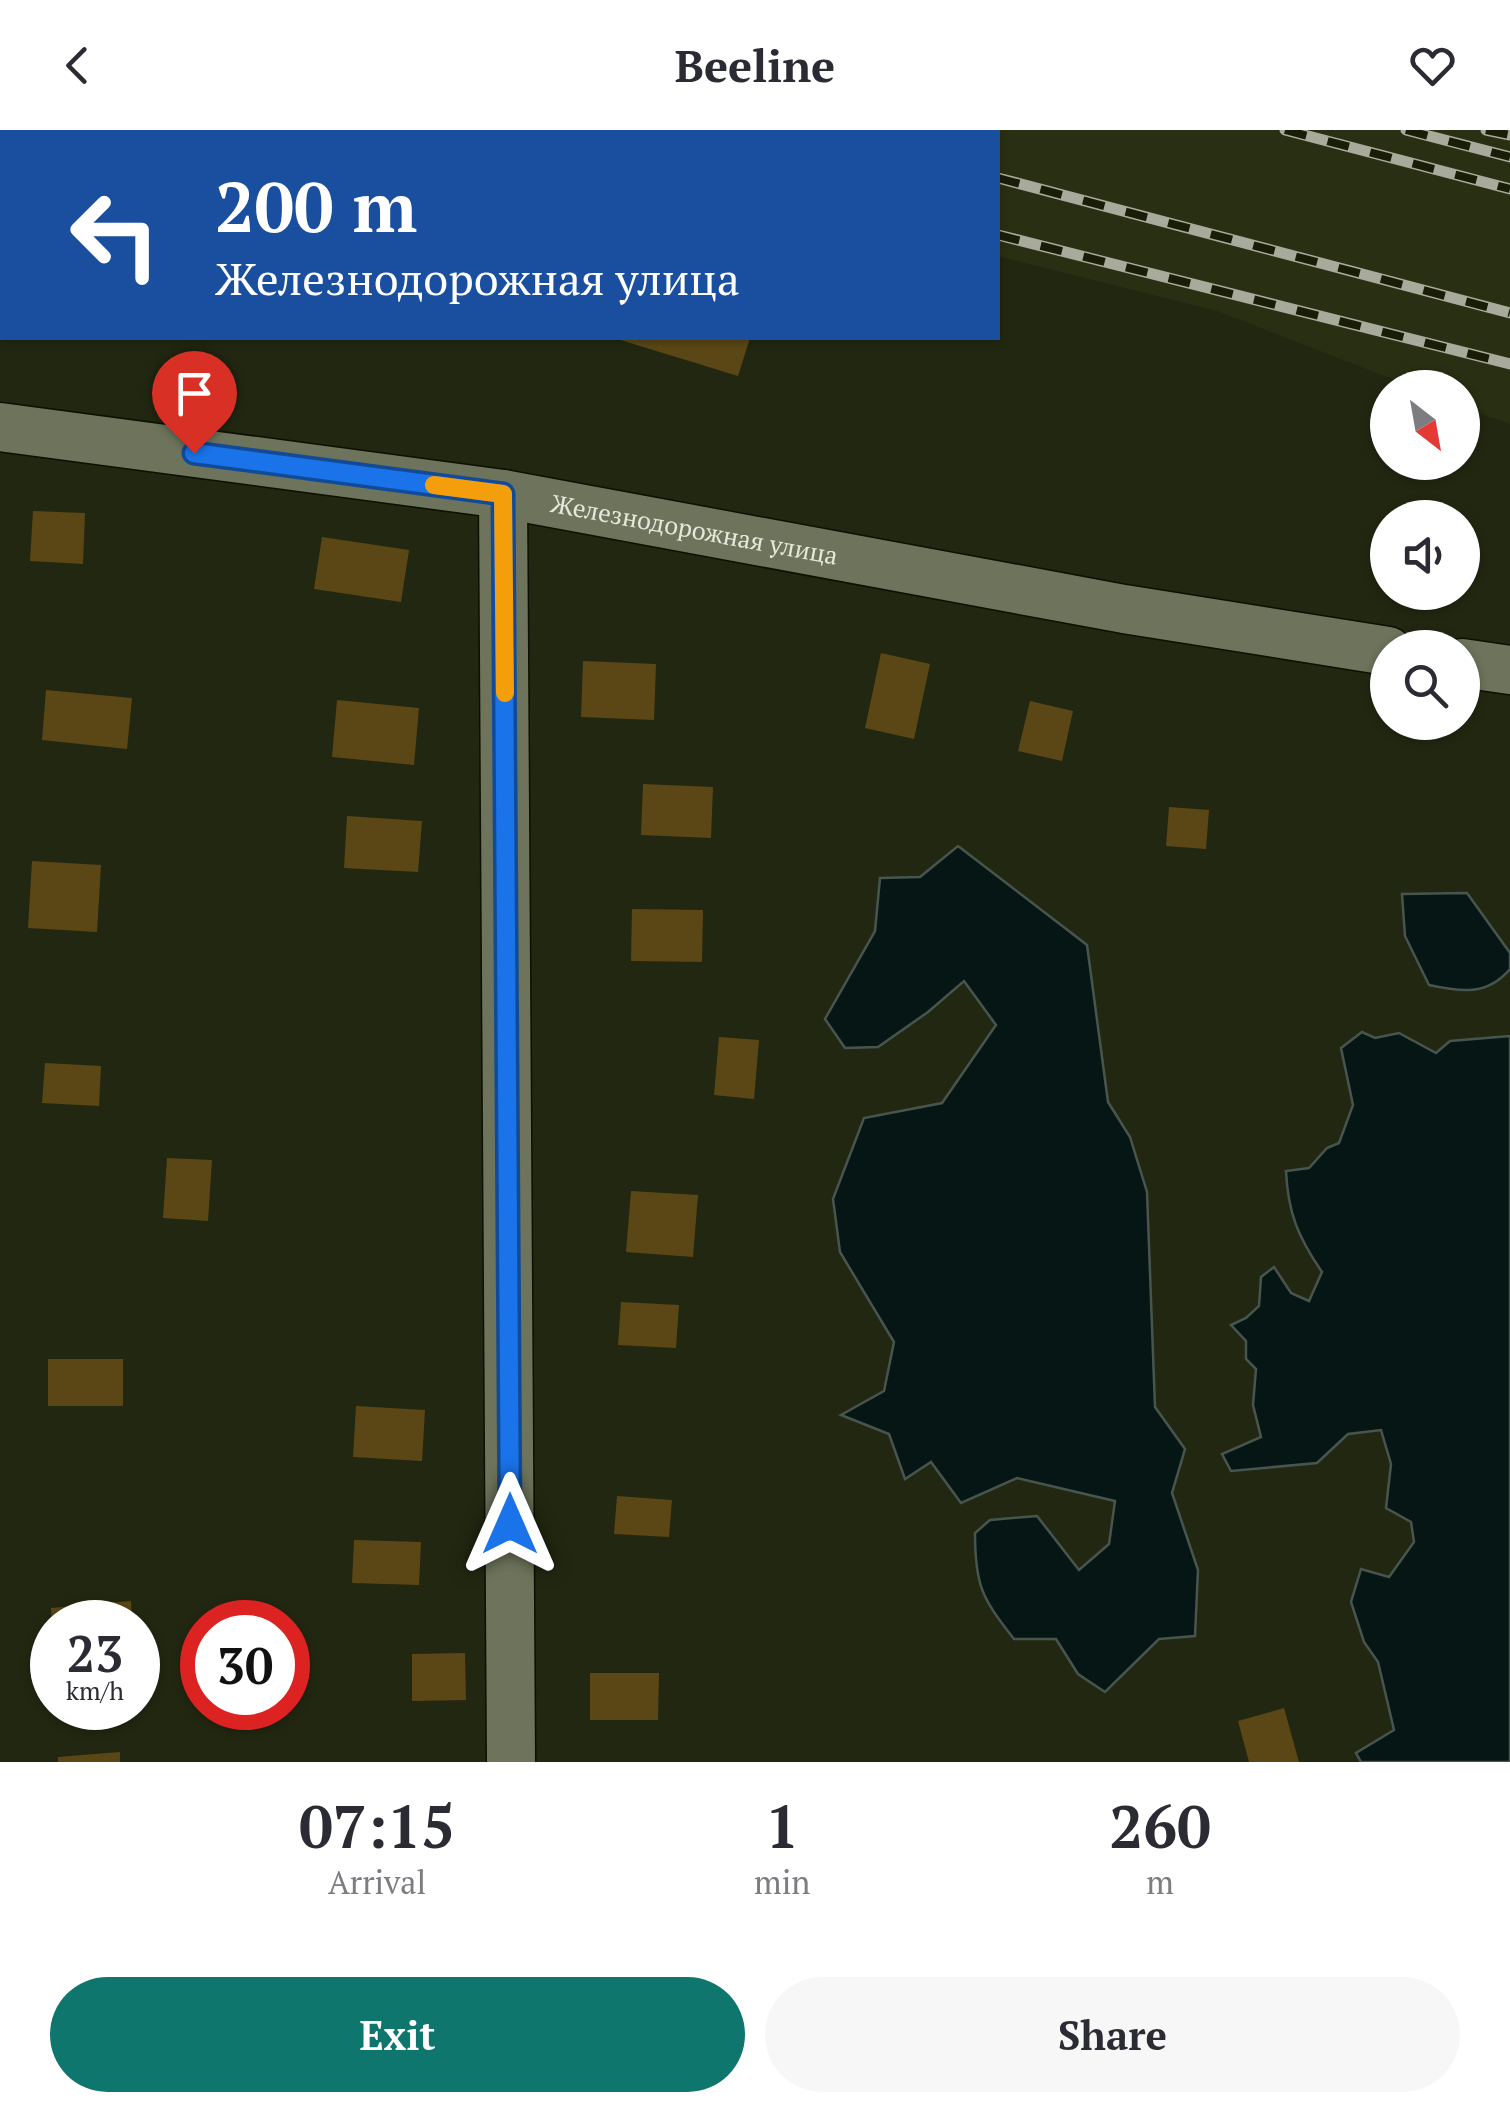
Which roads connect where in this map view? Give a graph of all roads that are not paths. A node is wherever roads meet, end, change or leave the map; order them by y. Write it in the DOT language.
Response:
graph roads {
  1 [pos="0,427"];
  2 [pos="503,494"];
  3 [pos="1370,648"];
  4 [pos="1480,666"];
  5 [pos="1510,670"];
  6 [pos="512,1762"];
  1 -- 2 [label="street, Железнодорожная улица"];
  2 -- 3 [label="street, Железнодорожная улица"];
  2 -- 6 [label="street"];
  4 -- 5 [label="street"];
}
